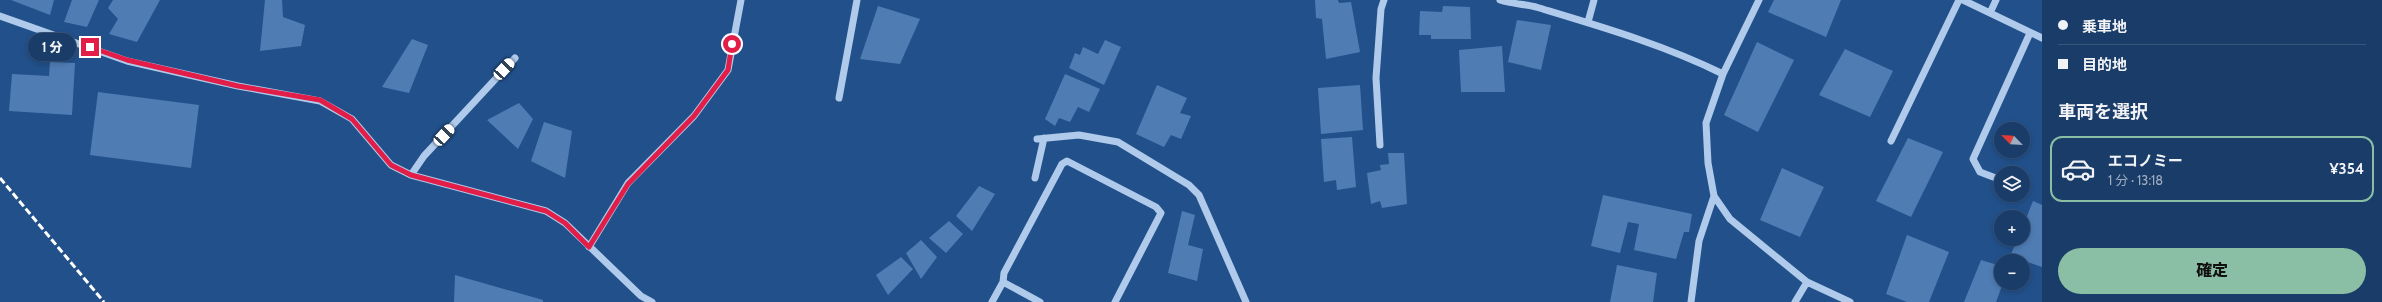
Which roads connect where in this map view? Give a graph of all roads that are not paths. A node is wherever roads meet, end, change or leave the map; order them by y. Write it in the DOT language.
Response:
graph roads {
  1 [pos="741,0"];
  2 [pos="857,0"];
  3 [pos="1384,0"];
  4 [pos="1500,0"];
  5 [pos="1594,0"];
  6 [pos="1759,0"];
  7 [pos="1960,0"];
  8 [pos="1963,0"];
  9 [pos="1996,0"];
  10 [pos="1990,13"];
  11 [pos="0,16"];
  12 [pos="1588,22"];
  13 [pos="2030,33"];
  14 [pos="2042,38"];
  15 [pos="514,58"];
  16 [pos="1723,74"];
  17 [pos="839,98"];
  18 [pos="1044,138"];
  19 [pos="1037,139"];
  20 [pos="1891,141"];
  21 [pos="1380,145"];
  22 [pos="411,175"];
  23 [pos="1994,177"];
  24 [pos="1035,178"];
  25 [pos="1714,196"];
  26 [pos="589,247"];
  27 [pos="1002,282"];
  28 [pos="1807,282"];
  29 [pos="652,302"];
  30 [pos="992,302"];
  31 [pos="1040,302"];
  32 [pos="1115,302"];
  33 [pos="1246,302"];
  34 [pos="1690,302"];
  35 [pos="1795,302"];
  36 [pos="1850,302"];
  1 -- 26 [label="street"];
  2 -- 17 [label="street"];
  3 -- 21 [label="street"];
  4 -- 12 [label="street"];
  5 -- 12 [label="street"];
  6 -- 16 [label="street"];
  7 -- 20 [label="street"];
  8 -- 10 [label="street"];
  9 -- 10 [label="street"];
  10 -- 13 [label="street"];
  11 -- 22 [label="street"];
  12 -- 16 [label="street"];
  13 -- 14 [label="street"];
  13 -- 23 [label="street"];
  15 -- 22 [label="street"];
  16 -- 25 [label="street"];
  18 -- 19 [label="street"];
  18 -- 24 [label="street"];
  18 -- 33 [label="street"];
  22 -- 26 [label="street"];
  25 -- 28 [label="street"];
  25 -- 34 [label="street"];
  26 -- 29 [label="street"];
  27 -- 30 [label="street"];
  27 -- 31 [label="street"];
  27 -- 32 [label="street"];
  28 -- 35 [label="street"];
  28 -- 36 [label="street"];
}
